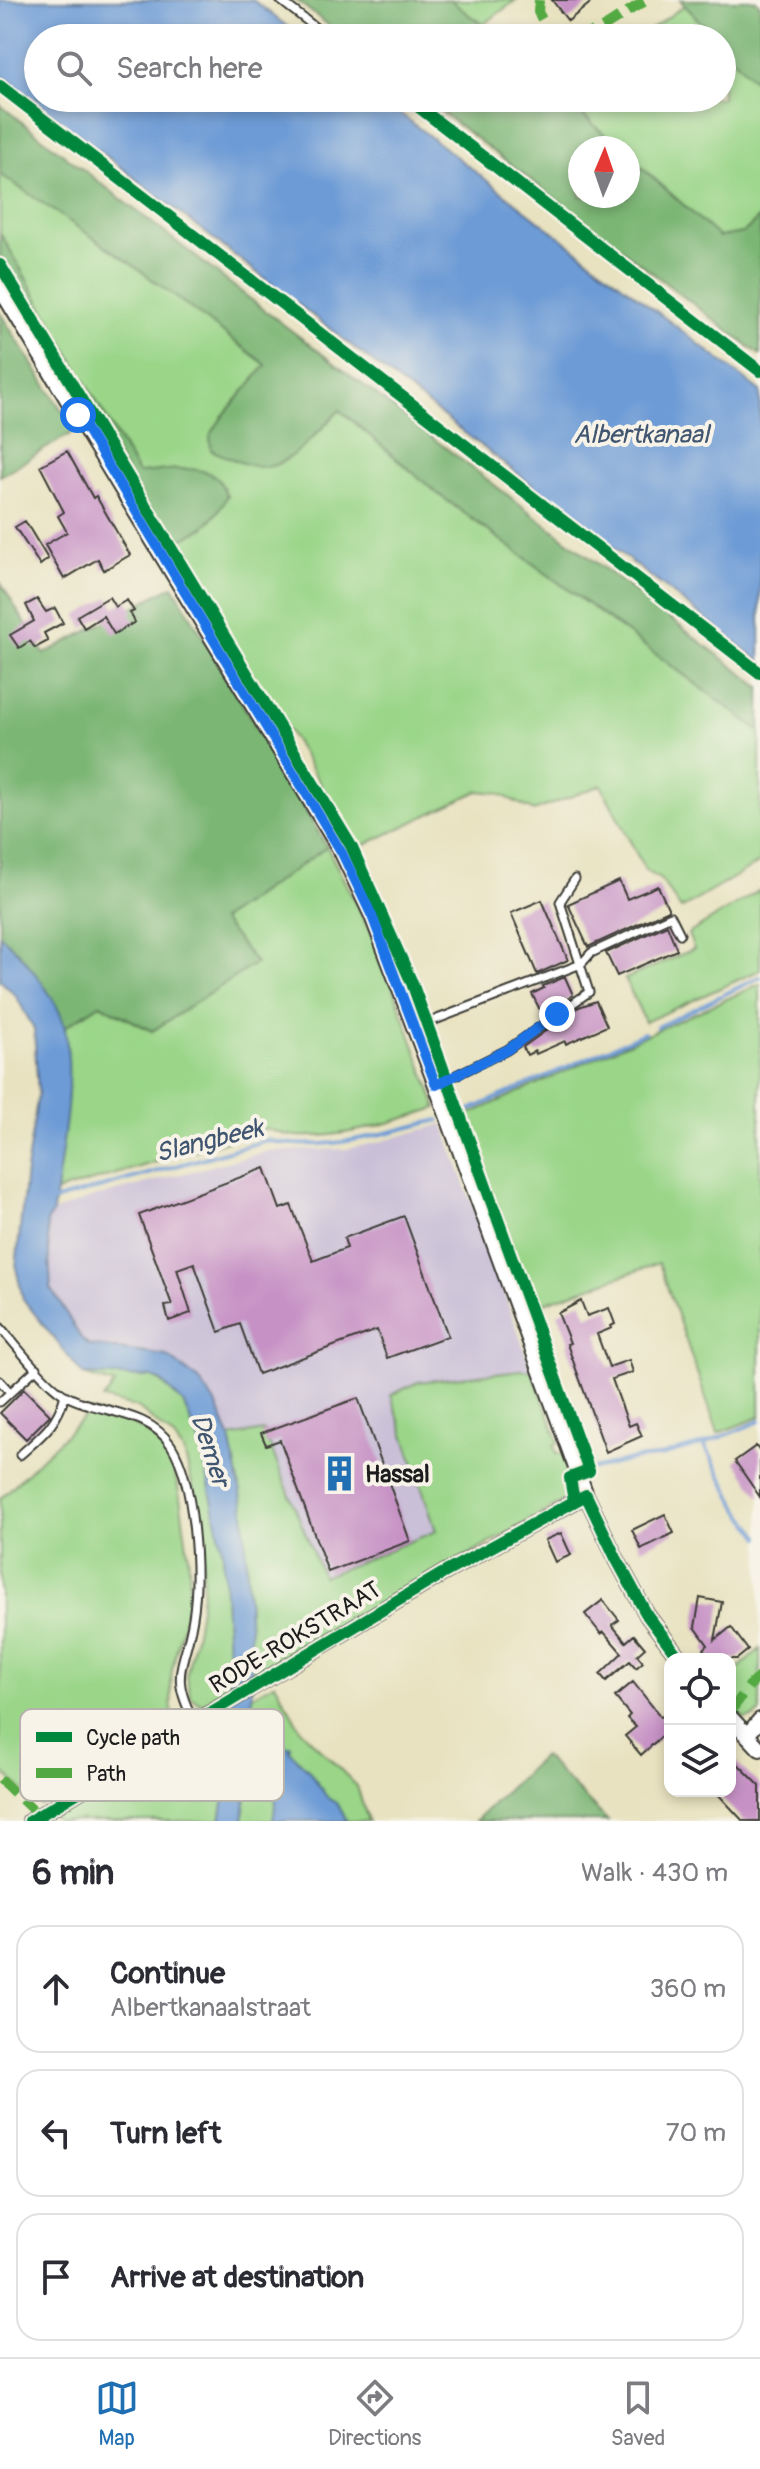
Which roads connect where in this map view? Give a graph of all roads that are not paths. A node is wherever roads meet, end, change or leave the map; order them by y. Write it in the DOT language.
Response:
graph roads {
  1 [pos="280,0"];
  2 [pos="311,24"];
  3 [pos="0,86"];
  4 [pos="24,105"];
  5 [pos="34,112"];
  6 [pos="425,112"];
  7 [pos="0,288"];
  8 [pos="760,371"];
  9 [pos="760,673"];
  10 [pos="575,879"];
  11 [pos="680,934"];
  12 [pos="581,964"];
  13 [pos="414,1028"];
  14 [pos="436,1085"];
  15 [pos="0,1327"];
  16 [pos="37,1368"];
  17 [pos="0,1381"];
  18 [pos="10,1392"];
  19 [pos="65,1395"];
  20 [pos="0,1402"];
  21 [pos="20,1455"];
  22 [pos="586,1495"];
  23 [pos="676,1653"];
  24 [pos="187,1709"];
  25 [pos="218,1709"];
  26 [pos="760,1720"];
  27 [pos="736,1723"];
  28 [pos="747,1735"];
  29 [pos="760,1749"];
  30 [pos="64,1801"];
  31 [pos="30,1821"];
  1 -- 2 [label="lane"];
  3 -- 4 [label="lane"];
  5 -- 9 [label="lane"];
  6 -- 8 [label="lane"];
  7 -- 13 [label="street"];
  10 -- 12 [label="lane"];
  11 -- 12 [label="lane"];
  12 -- 13 [label="lane"];
  12 -- 14 [label="lane"];
  13 -- 14 [label="street"];
  14 -- 22 [label="street"];
  15 -- 16 [label="lane"];
  16 -- 18 [label="lane"];
  16 -- 19 [label="lane"];
  17 -- 18 [label="lane"];
  18 -- 20 [label="lane"];
  19 -- 21 [label="lane"];
  19 -- 24 [label="lane"];
  22 -- 23 [label="street"];
  22 -- 25 [label="street, RODE-ROKSTRAAT"];
  26 -- 28 [label="street"];
  27 -- 28 [label="street"];
  28 -- 29 [label="street"];
  30 -- 31 [label="street, RODE-ROKSTRAAT"];
}
